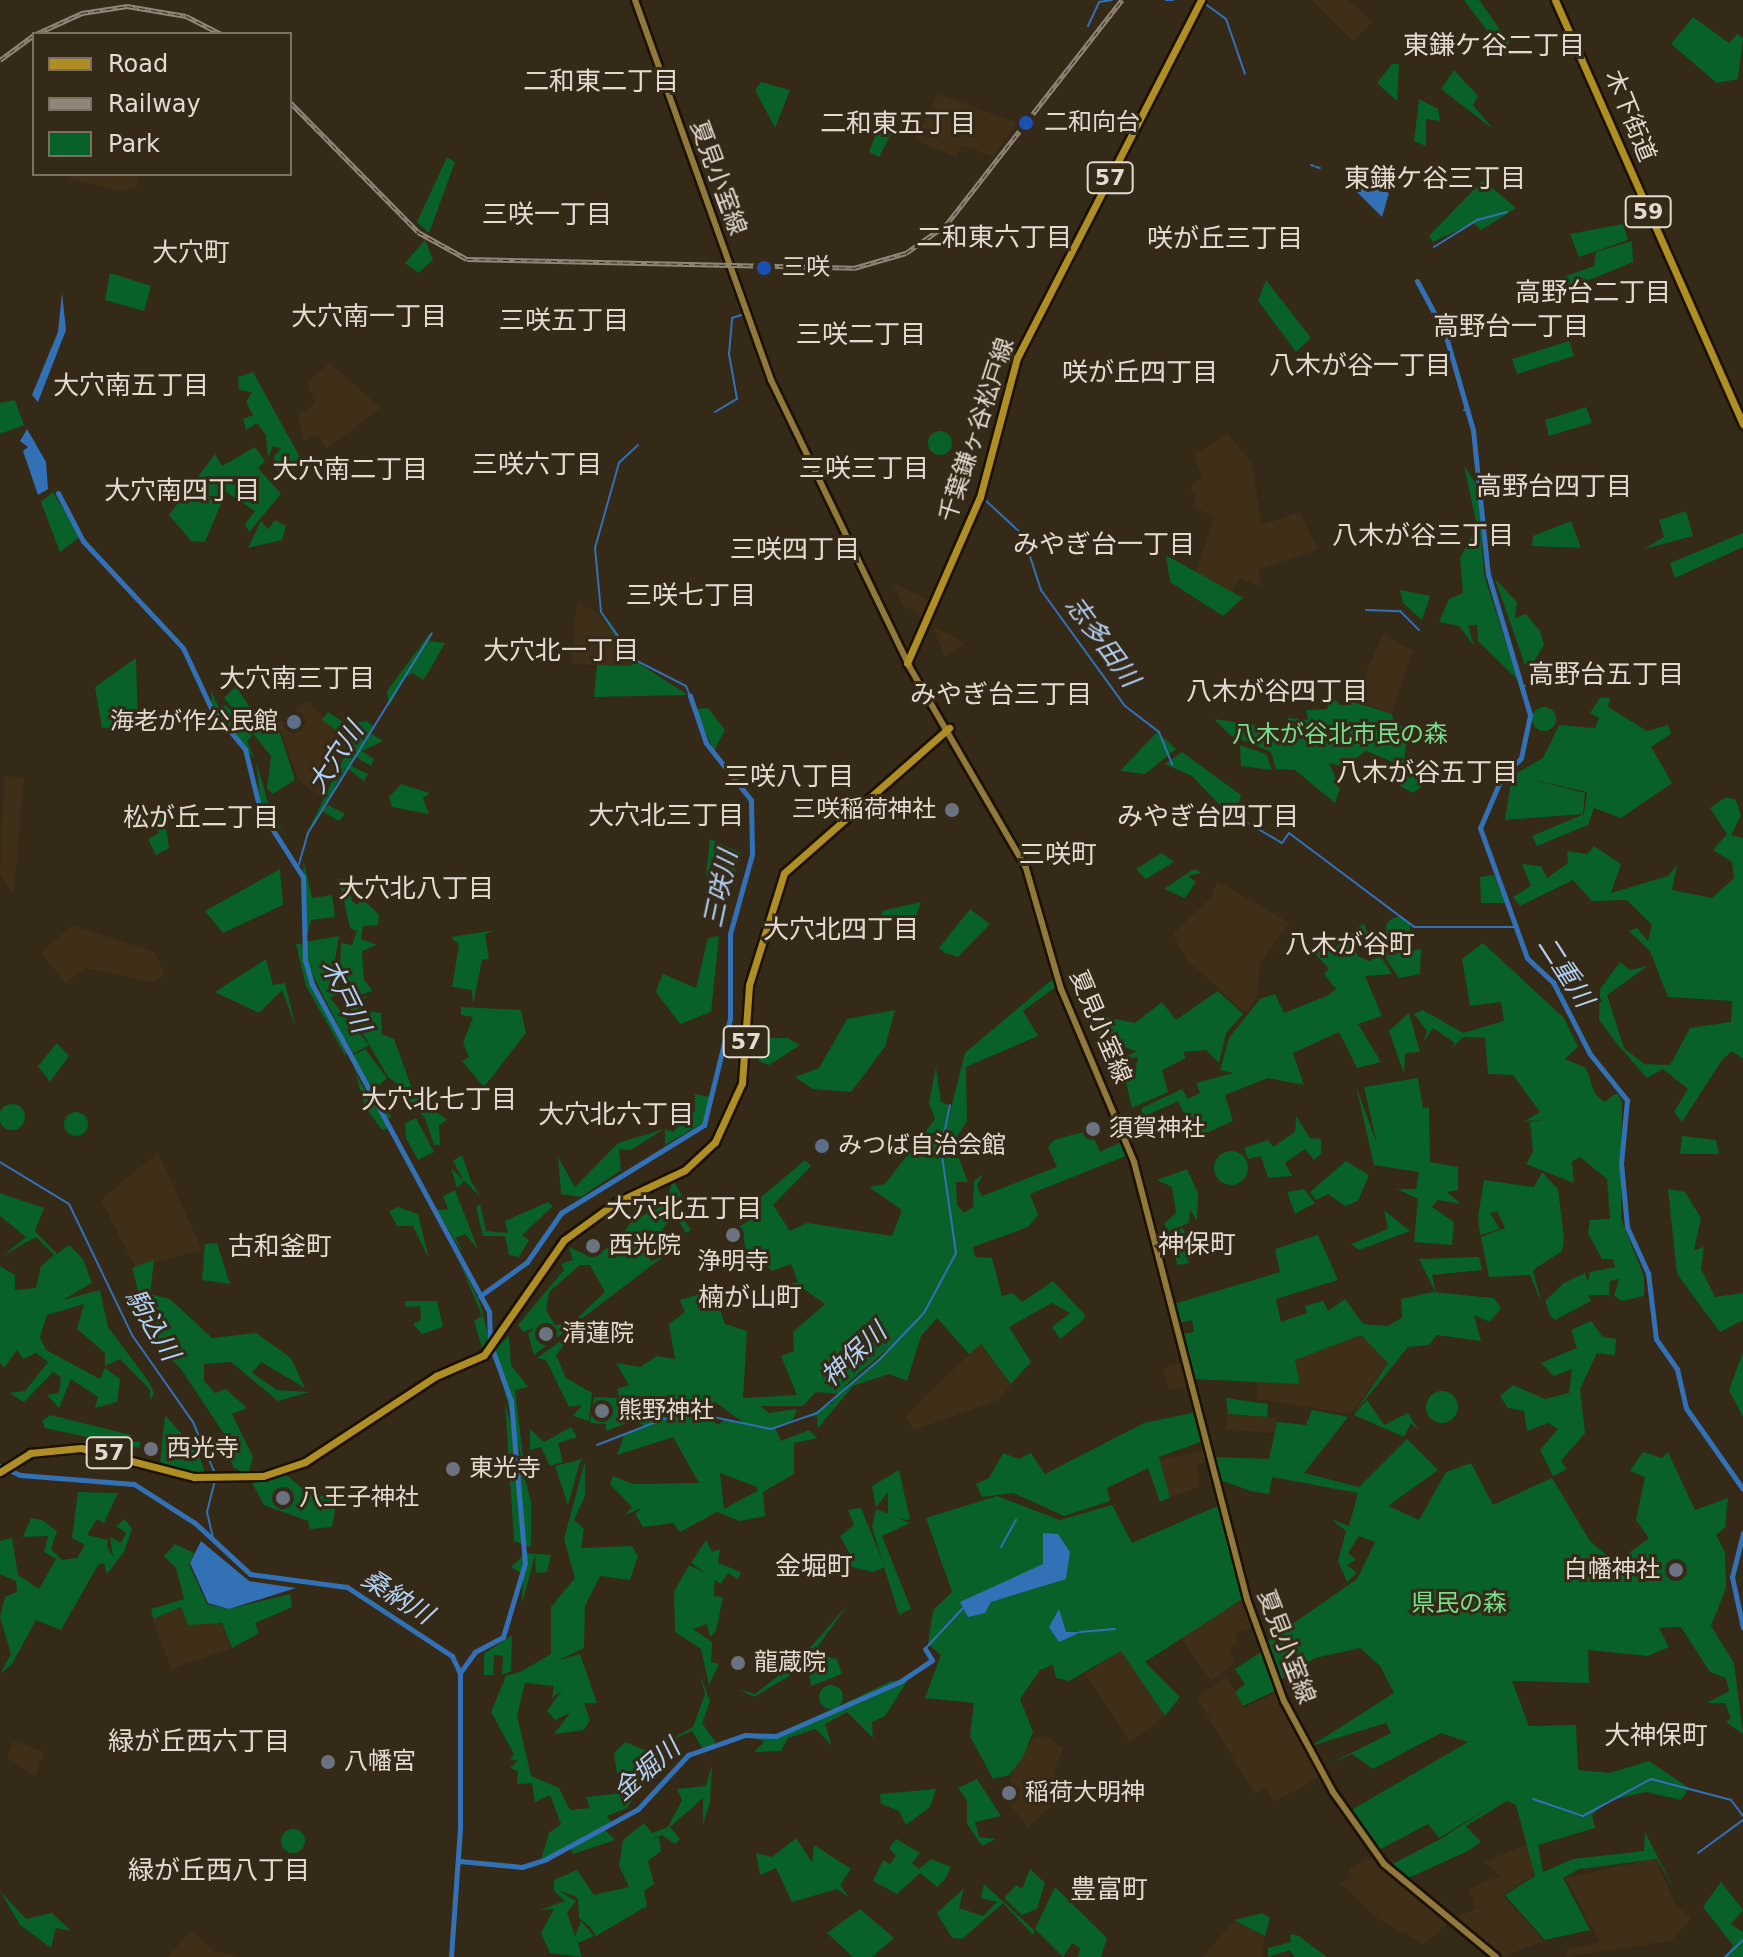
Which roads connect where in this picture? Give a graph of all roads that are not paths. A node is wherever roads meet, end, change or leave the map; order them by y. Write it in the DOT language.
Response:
graph roads {
  1 [pos="635,0"];
  2 [pos="1555,0"];
  3 [pos="1201,1"];
  4 [pos="1743,424"];
  5 [pos="907,663"];
  6 [pos="949,728"];
  7 [pos="3,1470"];
  8 [pos="1496,1957"];
  1 -- 5 [label="main road, 夏見小室線"];
  2 -- 4 [label="main road, 木下街道 / 59"];
  3 -- 5 [label="main road, 千葉鎌ヶ谷松戸線 / 57"];
  5 -- 6 [label="main road, 夏見小室線"];
  6 -- 7 [label="main road, 57"];
  6 -- 8 [label="main road, 夏見小室線"];
}
